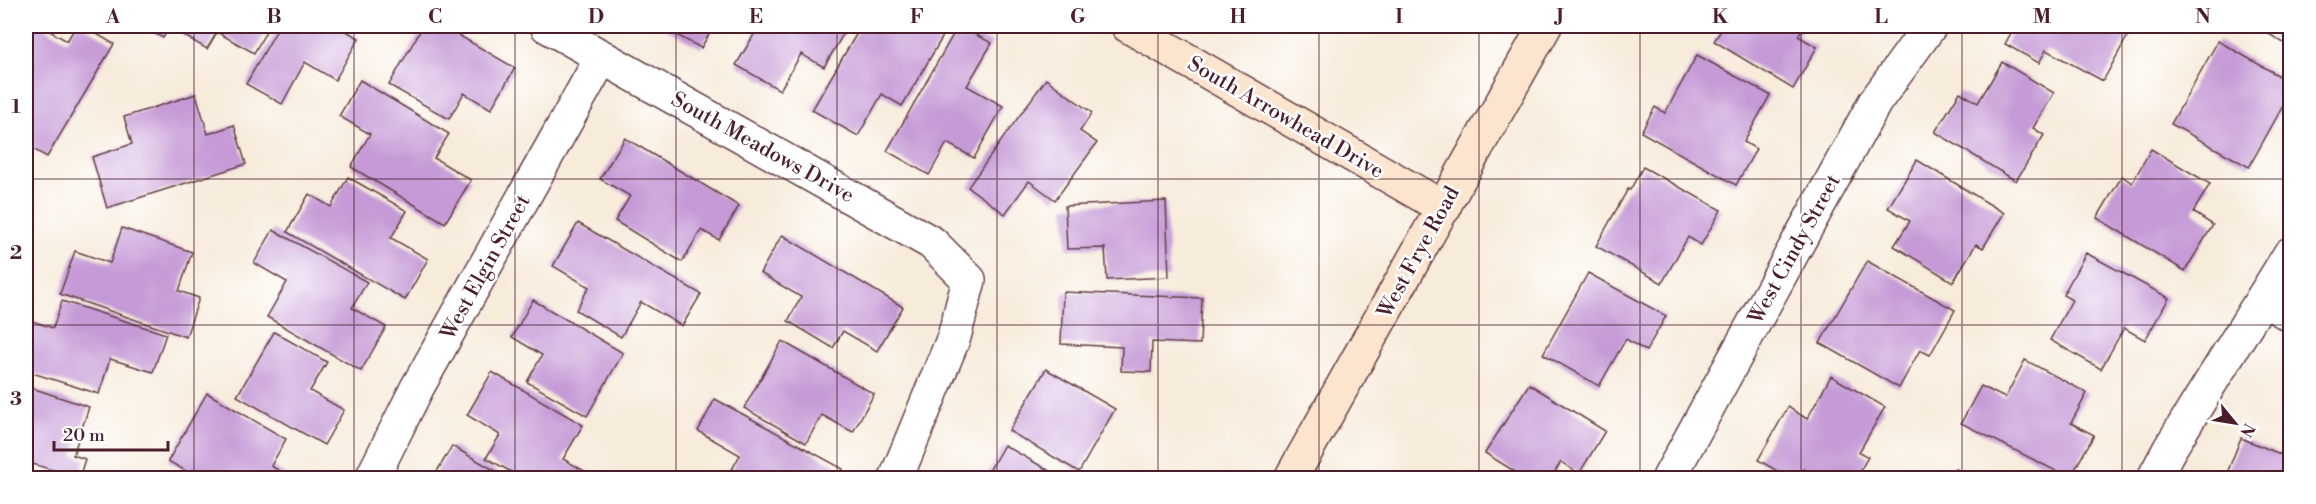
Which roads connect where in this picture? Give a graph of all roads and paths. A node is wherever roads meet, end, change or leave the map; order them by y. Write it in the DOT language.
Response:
graph roads {
  1 [pos="547,26"];
  2 [pos="1128,26"];
  3 [pos="1545,26"];
  4 [pos="1930,26"];
  5 [pos="602,57"];
  6 [pos="1444,208"];
  7 [pos="2290,254"];
  8 [pos="2263,298"];
  9 [pos="2290,315"];
  10 [pos="372,478"];
  11 [pos="896,478"];
  12 [pos="1291,478"];
  13 [pos="1669,478"];
  14 [pos="2154,478"];
  1 -- 5 [label="street, South Meadows Drive"];
  2 -- 6 [label="street, South Arrowhead Drive"];
  3 -- 6 [label="street, West Frye Road"];
  4 -- 13 [label="street, West Cindy Street"];
  5 -- 10 [label="street, West Elgin Street"];
  5 -- 11 [label="street, South Meadows Drive"];
  6 -- 12 [label="street, West Frye Road"];
  7 -- 8 [label="street"];
  8 -- 9 [label="street"];
  8 -- 14 [label="street"];
}
